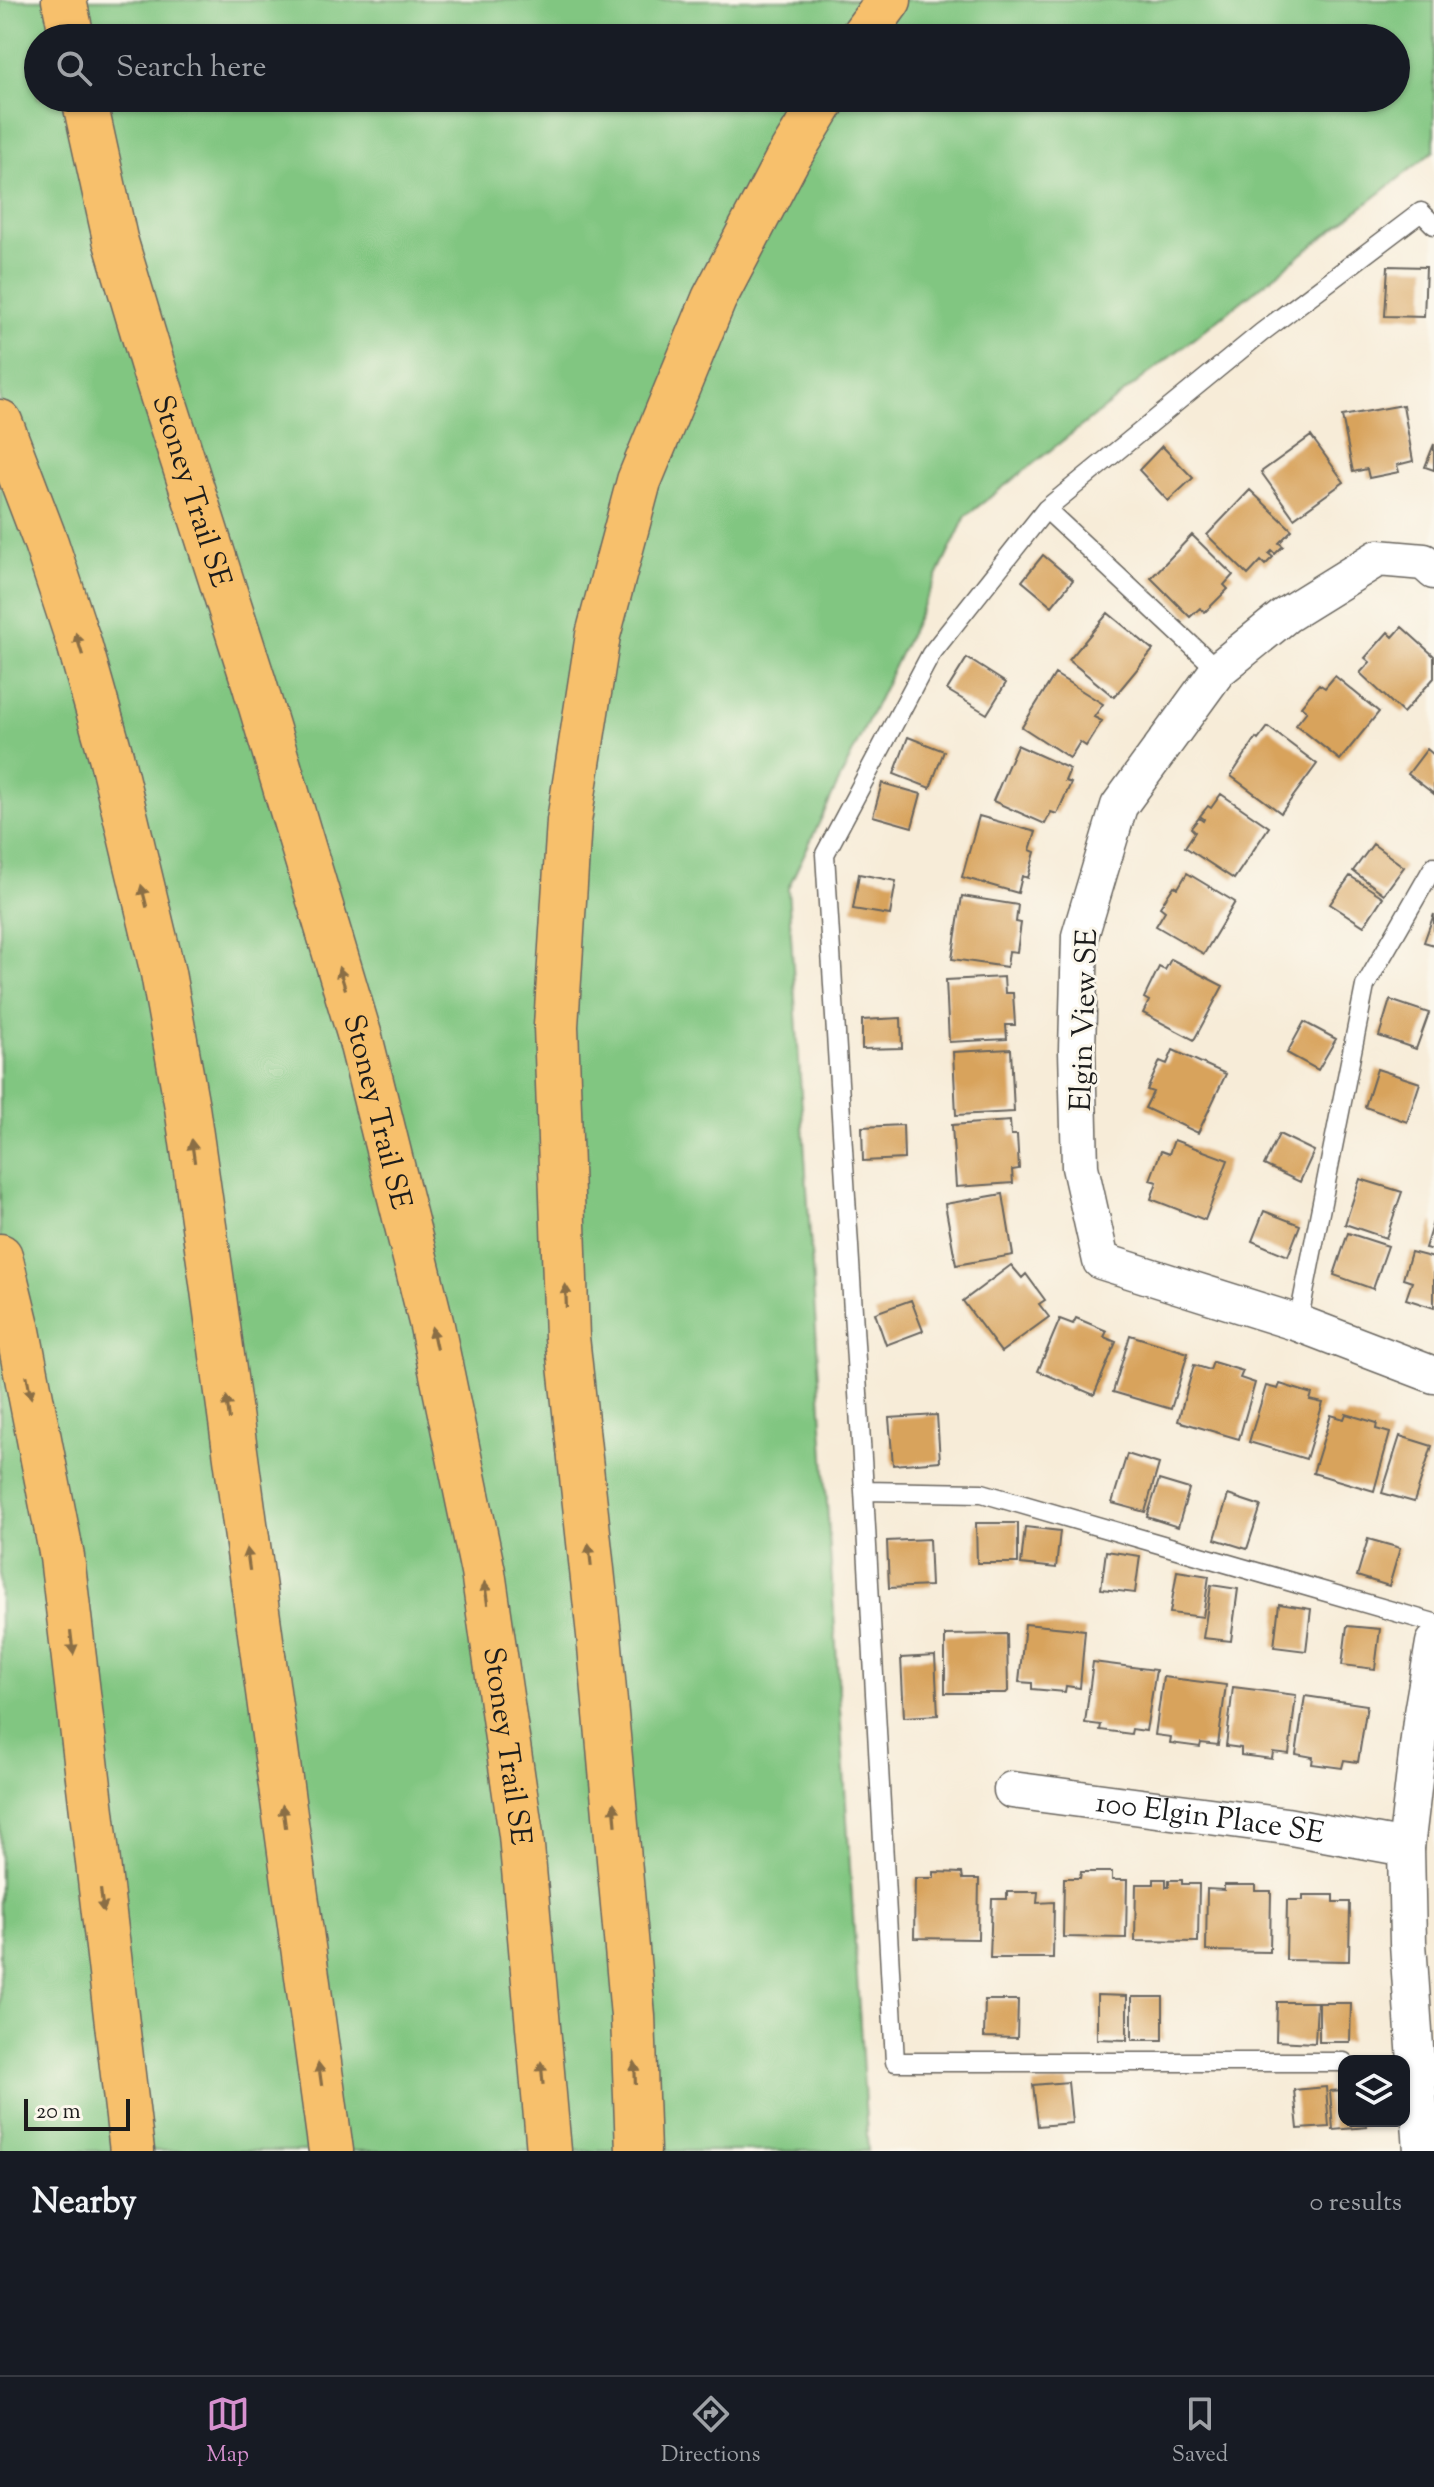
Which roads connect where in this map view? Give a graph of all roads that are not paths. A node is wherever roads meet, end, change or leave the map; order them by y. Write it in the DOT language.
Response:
graph roads {
  1 [pos="64,0"];
  2 [pos="889,0"];
  3 [pos="69,24"];
  4 [pos="871,24"];
  5 [pos="87,112"];
  6 [pos="816,112"];
  7 [pos="1434,225"];
  8 [pos="0,422"];
  9 [pos="1046,509"];
  10 [pos="1434,571"];
  11 [pos="1218,670"];
  12 [pos="1434,866"];
  13 [pos="0,1256"];
  14 [pos="1298,1323"];
  15 [pos="1434,1375"];
  16 [pos="864,1491"];
  17 [pos="1434,1623"];
  18 [pos="1434,1643"];
  19 [pos="1012,1790"];
  20 [pos="1406,1848"];
  21 [pos="1410,2055"];
  22 [pos="1338,2062"];
  23 [pos="1410,2062"];
  24 [pos="132,2151"];
  25 [pos="331,2151"];
  26 [pos="549,2151"];
  27 [pos="638,2151"];
  28 [pos="1422,2151"];
  1 -- 3 [label="highway"];
  2 -- 4 [label="highway"];
  26 -- 5 [label="highway, Stoney Trail SE, one-way"];
  27 -- 6 [label="highway, one-way"];
  7 -- 9 [label="lane"];
  25 -- 8 [label="highway, one-way"];
  9 -- 11 [label="lane"];
  9 -- 16 [label="lane"];
  10 -- 11 [label="street, Elgin View SE"];
  11 -- 14 [label="street, Elgin View SE"];
  12 -- 14 [label="lane"];
  13 -- 24 [label="highway, one-way"];
  14 -- 15 [label="street, Elgin View SE"];
  16 -- 17 [label="lane"];
  16 -- 22 [label="lane"];
  18 -- 20 [label="street"];
  19 -- 20 [label="street, 100 Elgin Place SE"];
  20 -- 21 [label="street"];
  23 -- 28 [label="street"];
}
